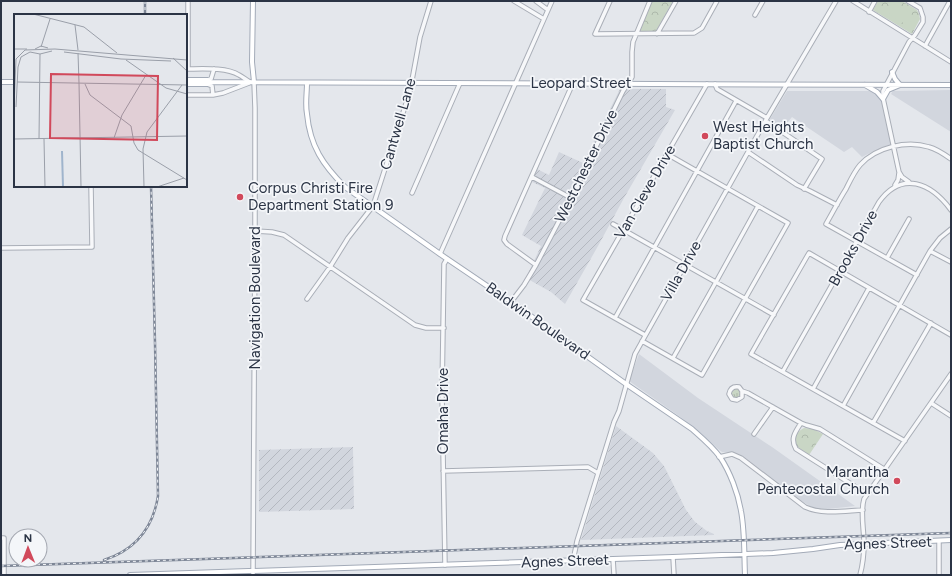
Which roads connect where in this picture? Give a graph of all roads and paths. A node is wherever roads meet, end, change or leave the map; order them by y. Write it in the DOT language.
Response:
graph roads {
  1 [pos="188,1"];
  2 [pos="253,1"];
  3 [pos="431,1"];
  4 [pos="514,1"];
  5 [pos="536,1"];
  6 [pos="552,1"];
  7 [pos="610,1"];
  8 [pos="650,1"];
  9 [pos="676,1"];
  10 [pos="717,1"];
  11 [pos="763,1"];
  12 [pos="836,1"];
  13 [pos="853,1"];
  14 [pos="875,1"];
  15 [pos="950,1"];
  16 [pos="911,2"];
  17 [pos="858,3"];
  18 [pos="548,10"];
  19 [pos="869,12"];
  20 [pos="756,15"];
  21 [pos="544,19"];
  22 [pos="636,34"];
  23 [pos="657,34"];
  24 [pos="912,38"];
  25 [pos="925,46"];
  26 [pos="951,62"];
  27 [pos="187,69"];
  28 [pos="214,69"];
  29 [pos="892,72"];
  30 [pos="187,80"];
  31 [pos="1,82"];
  32 [pos="14,82"];
  33 [pos="208,82"];
  34 [pos="252,82"];
  35 [pos="307,83"];
  36 [pos="460,83"];
  37 [pos="516,83"];
  38 [pos="573,83"];
  39 [pos="187,84"];
  40 [pos="411,84"];
  41 [pos="628,84"];
  42 [pos="707,84"];
  43 [pos="715,84"];
  44 [pos="886,84"];
  45 [pos="787,85"];
  46 [pos="865,85"];
  47 [pos="900,85"];
  48 [pos="951,85"];
  49 [pos="187,95"];
  50 [pos="214,95"];
  51 [pos="883,99"];
  52 [pos="736,101"];
  53 [pos="767,120"];
  54 [pos="894,147"];
  55 [pos="748,152"];
  56 [pos="667,154"];
  57 [pos="951,159"];
  58 [pos="697,171"];
  59 [pos="899,172"];
  60 [pos="532,177"];
  61 [pos="912,183"];
  62 [pos="91,187"];
  63 [pos="893,188"];
  64 [pos="728,189"];
  65 [pos="804,189"];
  66 [pos="412,193"];
  67 [pos="571,198"];
  68 [pos="837,205"];
  69 [pos="373,206"];
  70 [pos="758,206"];
  71 [pos="951,210"];
  72 [pos="909,219"];
  73 [pos="613,224"];
  74 [pos="951,229"];
  75 [pos="624,230"];
  76 [pos="255,231"];
  77 [pos="856,241"];
  78 [pos="655,247"];
  79 [pos="1,248"];
  80 [pos="930,251"];
  81 [pos="440,254"];
  82 [pos="447,258"];
  83 [pos="887,258"];
  84 [pos="951,262"];
  85 [pos="685,264"];
  86 [pos="536,265"];
  87 [pos="330,267"];
  88 [pos="839,271"];
  89 [pos="917,274"];
  90 [pos="716,282"];
  91 [pos="869,288"];
  92 [pos="745,298"];
  93 [pos="307,299"];
  94 [pos="511,302"];
  95 [pos="900,306"];
  96 [pos="774,315"];
  97 [pos="615,318"];
  98 [pos="931,323"];
  99 [pos="444,328"];
  100 [pos="645,335"];
  101 [pos="951,335"];
  102 [pos="642,341"];
  103 [pos="672,358"];
  104 [pos="783,371"];
  105 [pos="951,374"];
  106 [pos="626,384"];
  107 [pos="813,389"];
  108 [pos="742,391"];
  109 [pos="931,403"];
  110 [pos="843,406"];
  111 [pos="773,407"];
  112 [pos="951,416"];
  113 [pos="801,423"];
  114 [pos="873,423"];
  115 [pos="754,434"];
  116 [pos="905,440"];
  117 [pos="720,457"];
  118 [pos="884,470"];
  119 [pos="443,471"];
  120 [pos="598,473"];
  121 [pos="868,494"];
  122 [pos="863,510"];
  123 [pos="1,538"];
  124 [pos="951,540"];
  125 [pos="939,541"];
  126 [pos="864,544"];
  127 [pos="744,554"];
  128 [pos="673,557"];
  129 [pos="613,559"];
  130 [pos="573,561"];
  131 [pos="445,565"];
  132 [pos="253,573"];
  133 [pos="4,575"];
  134 [pos="130,575"];
  135 [pos="614,575"];
  136 [pos="674,575"];
  137 [pos="745,575"];
  138 [pos="860,575"];
  139 [pos="939,575"];
  1 -- 27 [label="street"];
  2 -- 34 [label="main road, Navigation Boulevard"];
  3 -- 40 [label="street, Cantwell Lane"];
  4 -- 21 [label="street"];
  5 -- 18 [label="street"];
  6 -- 18 [label="street"];
  7 -- 22 [label="street"];
  8 -- 22 [label="street, Westchester Drive"];
  9 -- 23 [label="street"];
  10 -- 23 [label="street"];
  11 -- 20 [label="street"];
  12 -- 45 [label="street, Villa Drive"];
  13 -- 17 [label="street"];
  14 -- 19 [label="street"];
  15 -- 25 [label="street"];
  16 -- 24 [label="street"];
  17 -- 19 [label="street"];
  18 -- 21 [label="street"];
  19 -- 24 [label="street"];
  21 -- 37 [label="street"];
  22 -- 23 [label="street"];
  22 -- 41 [label="street, Westchester Drive"];
  24 -- 25 [label="street"];
  24 -- 29 [label="street"];
  25 -- 26 [label="street"];
  27 -- 28 [label="street"];
  28 -- 33 [label="street"];
  28 -- 34 [label="street"];
  29 -- 44 [label="street"];
  29 -- 47 [label="main road"];
  30 -- 33 [label="main road, Leopard Street"];
  31 -- 32 [label="main road"];
  33 -- 34 [label="main road, Leopard Street"];
  33 -- 39 [label="main road, Leopard Street"];
  33 -- 50 [label="street"];
  34 -- 35 [label="main road, Leopard Street"];
  34 -- 50 [label="street"];
  34 -- 76 [label="street, Navigation Boulevard"];
  35 -- 40 [label="main road, Leopard Street"];
  35 -- 69 [label="main road, Baldwin Boulevard"];
  36 -- 37 [label="main road, Leopard Street"];
  36 -- 40 [label="main road, Leopard Street"];
  36 -- 66 [label="street"];
  37 -- 38 [label="main road, Leopard Street"];
  37 -- 81 [label="street"];
  38 -- 41 [label="main road, Leopard Street"];
  38 -- 60 [label="street"];
  40 -- 69 [label="street, Cantwell Lane"];
  41 -- 42 [label="main road, Leopard Street"];
  41 -- 67 [label="street, Westchester Drive"];
  42 -- 43 [label="main road, Leopard Street"];
  42 -- 56 [label="street, Van Cleve Drive"];
  43 -- 45 [label="main road, Leopard Street"];
  43 -- 52 [label="street"];
  44 -- 46 [label="main road, Leopard Street"];
  44 -- 47 [label="main road, Leopard Street"];
  44 -- 51 [label="street"];
  45 -- 46 [label="main road, Leopard Street"];
  45 -- 53 [label="street, Villa Drive"];
  46 -- 51 [label="main road"];
  47 -- 48 [label="main road, Leopard Street"];
  47 -- 51 [label="main road"];
  49 -- 50 [label="street"];
  51 -- 54 [label="street"];
  52 -- 53 [label="street"];
  52 -- 58 [label="street"];
  53 -- 55 [label="street, Villa Drive"];
  53 -- 65 [label="street"];
  54 -- 57 [label="street"];
  54 -- 59 [label="street"];
  54 -- 68 [label="street"];
  55 -- 64 [label="street, Villa Drive"];
  55 -- 65 [label="street"];
  56 -- 58 [label="street"];
  56 -- 75 [label="street, Van Cleve Drive"];
  58 -- 64 [label="street"];
  58 -- 78 [label="street"];
  59 -- 61 [label="street"];
  59 -- 63 [label="street"];
  60 -- 67 [label="street"];
  60 -- 86 [label="street"];
  61 -- 63 [label="street"];
  61 -- 71 [label="street"];
  62 -- 79 [label="street"];
  63 -- 77 [label="street, Brooks Drive"];
  64 -- 70 [label="street"];
  64 -- 85 [label="street, Villa Drive"];
  65 -- 68 [label="street"];
  67 -- 86 [label="street, Westchester Drive"];
  68 -- 77 [label="street"];
  69 -- 81 [label="main road, Baldwin Boulevard"];
  69 -- 87 [label="street, Cantwell Lane"];
  70 -- 90 [label="street"];
  70 -- 92 [label="street"];
  72 -- 83 [label="street"];
  73 -- 75 [label="street"];
  74 -- 80 [label="street"];
  75 -- 78 [label="street"];
  75 -- 97 [label="street, Van Cleve Drive"];
  76 -- 87 [label="street"];
  76 -- 132 [label="street, Navigation Boulevard"];
  77 -- 83 [label="street"];
  77 -- 88 [label="street, Brooks Drive"];
  78 -- 85 [label="street"];
  78 -- 97 [label="street"];
  80 -- 84 [label="street"];
  80 -- 89 [label="street"];
  81 -- 82 [label="main road, Baldwin Boulevard"];
  82 -- 94 [label="main road, Baldwin Boulevard"];
  82 -- 99 [label="street, Omaha Drive"];
  83 -- 89 [label="street"];
  85 -- 90 [label="street"];
  85 -- 100 [label="street, Villa Drive"];
  86 -- 94 [label="street, Westchester Drive"];
  87 -- 93 [label="street, Cantwell Lane"];
  87 -- 99 [label="street"];
  88 -- 91 [label="street"];
  88 -- 96 [label="street"];
  88 -- 104 [label="street, Brooks Drive"];
  89 -- 95 [label="street"];
  90 -- 92 [label="street"];
  90 -- 103 [label="street"];
  91 -- 95 [label="street"];
  91 -- 107 [label="street"];
  92 -- 96 [label="street"];
  92 -- 103 [label="street"];
  94 -- 106 [label="main road, Baldwin Boulevard"];
  95 -- 98 [label="street"];
  95 -- 110 [label="street"];
  96 -- 104 [label="street"];
  97 -- 100 [label="street"];
  98 -- 101 [label="street"];
  98 -- 114 [label="street"];
  99 -- 119 [label="street, Omaha Drive"];
  100 -- 102 [label="street, Villa Drive"];
  102 -- 103 [label="street"];
  102 -- 106 [label="street, Villa Drive"];
  104 -- 107 [label="street"];
  105 -- 109 [label="street"];
  106 -- 117 [label="main road, Baldwin Boulevard"];
  106 -- 120 [label="street, Villa Drive"];
  107 -- 110 [label="street"];
  108 -- 111 [label="street"];
  109 -- 112 [label="street"];
  109 -- 116 [label="street"];
  110 -- 114 [label="street"];
  111 -- 113 [label="street"];
  111 -- 115 [label="street"];
  113 -- 118 [label="street"];
  113 -- 121 [label="street"];
  114 -- 116 [label="street"];
  116 -- 118 [label="street"];
  117 -- 122 [label="street"];
  117 -- 127 [label="main road, Baldwin Boulevard"];
  118 -- 121 [label="street"];
  119 -- 120 [label="street"];
  119 -- 131 [label="street, Omaha Drive"];
  120 -- 130 [label="street, Villa Drive"];
  121 -- 122 [label="street"];
  122 -- 126 [label="street"];
  123 -- 133 [label="street"];
  124 -- 125 [label="main road, Agnes Street"];
  125 -- 126 [label="main road, Agnes Street"];
  125 -- 139 [label="street"];
  126 -- 127 [label="main road, Agnes Street"];
  126 -- 138 [label="street"];
  127 -- 128 [label="main road, Agnes Street"];
  127 -- 137 [label="main road, Baldwin Boulevard"];
  128 -- 129 [label="main road, Agnes Street"];
  128 -- 136 [label="street"];
  129 -- 130 [label="main road, Agnes Street"];
  129 -- 135 [label="street"];
  130 -- 131 [label="main road, Agnes Street"];
  131 -- 132 [label="main road, Agnes Street"];
  132 -- 134 [label="main road, Agnes Street"];
}
